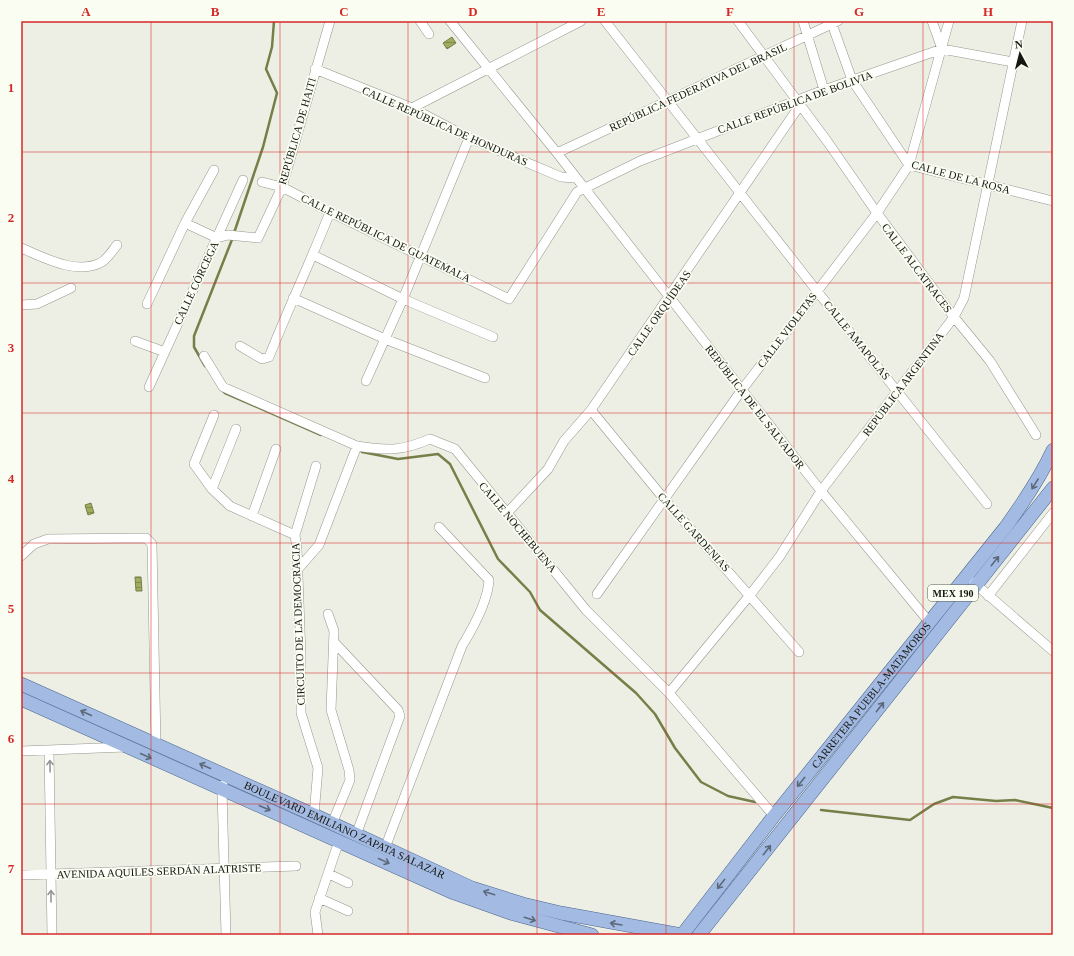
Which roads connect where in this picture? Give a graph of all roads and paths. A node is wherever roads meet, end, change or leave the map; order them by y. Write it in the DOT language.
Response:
graph roads {
  1 [pos="331,21"];
  2 [pos="420,21"];
  3 [pos="450,21"];
  4 [pos="581,21"];
  5 [pos="605,21"];
  6 [pos="738,21"];
  7 [pos="803,21"];
  8 [pos="932,21"];
  9 [pos="949,21"];
  10 [pos="1022,21"];
  11 [pos="835,22"];
  12 [pos="429,34"];
  13 [pos="808,35"];
  14 [pos="942,49"];
  15 [pos="763,56"];
  16 [pos="1013,62"];
  17 [pos="315,69"];
  18 [pos="488,69"];
  19 [pos="852,80"];
  20 [pos="824,90"];
  21 [pos="668,100"];
  22 [pos="798,103"];
  23 [pos="412,108"];
  24 [pos="469,138"];
  25 [pos="698,138"];
  26 [pos="557,153"];
  27 [pos="908,165"];
  28 [pos="214,170"];
  29 [pos="576,178"];
  30 [pos="243,180"];
  31 [pos="262,182"];
  32 [pos="987,184"];
  33 [pos="282,186"];
  34 [pos="584,188"];
  35 [pos="740,194"];
  36 [pos="1053,201"];
  37 [pos="330,212"];
  38 [pos="877,213"];
  39 [pos="185,223"];
  40 [pos="217,238"];
  41 [pos="117,245"];
  42 [pos="21,248"];
  43 [pos="313,256"];
  44 [pos="420,256"];
  45 [pos="71,288"];
  46 [pos="816,291"];
  47 [pos="670,296"];
  48 [pos="293,298"];
  49 [pos="403,300"];
  50 [pos="147,304"];
  51 [pos="21,305"];
  52 [pos="954,317"];
  53 [pos="493,337"];
  54 [pos="385,339"];
  55 [pos="135,341"];
  56 [pos="240,346"];
  57 [pos="165,352"];
  58 [pos="204,356"];
  59 [pos="485,378"];
  60 [pos="366,382"];
  61 [pos="149,387"];
  62 [pos="742,391"];
  63 [pos="898,392"];
  64 [pos="591,410"];
  65 [pos="214,415"];
  66 [pos="236,429"];
  67 [pos="1036,435"];
  68 [pos="357,446"];
  69 [pos="276,449"];
  70 [pos="1053,450"];
  71 [pos="316,466"];
  72 [pos="1053,488"];
  73 [pos="212,489"];
  74 [pos="821,491"];
  75 [pos="665,500"];
  76 [pos="987,504"];
  77 [pos="508,512"];
  78 [pos="1053,513"];
  79 [pos="252,516"];
  80 [pos="438,527"];
  81 [pos="295,535"];
  82 [pos="21,556"];
  83 [pos="298,569"];
  84 [pos="966,576"];
  85 [pos="976,584"];
  86 [pos="597,594"];
  87 [pos="750,595"];
  88 [pos="988,596"];
  89 [pos="328,614"];
  90 [pos="930,623"];
  91 [pos="334,642"];
  92 [pos="1053,651"];
  93 [pos="799,652"];
  94 [pos="21,684"];
  95 [pos="669,693"];
  96 [pos="21,700"];
  97 [pos="156,745"];
  98 [pos="127,747"];
  99 [pos="49,750"];
  100 [pos="21,751"];
  101 [pos="227,776"];
  102 [pos="222,790"];
  103 [pos="314,815"];
  104 [pos="774,816"];
  105 [pos="332,824"];
  106 [pos="356,835"];
  107 [pos="339,841"];
  108 [pos="385,848"];
  109 [pos="296,866"];
  110 [pos="225,868"];
  111 [pos="329,874"];
  112 [pos="21,875"];
  113 [pos="51,875"];
  114 [pos="348,883"];
  115 [pos="319,898"];
  116 [pos="348,911"];
  117 [pos="635,931"];
  118 [pos="52,935"];
  119 [pos="226,935"];
  120 [pos="318,935"];
  121 [pos="592,935"];
  122 [pos="682,935"];
  123 [pos="699,935"];
  1 -- 17 [label="street, REPÚBLICA DE HAITI"];
  2 -- 12 [label="street"];
  3 -- 18 [label="street, REPÚBLICA DE EL SALVADOR"];
  4 -- 18 [label="street"];
  5 -- 21 [label="street, CALLE AMAPOLAS"];
  6 -- 15 [label="street, CALLE ALCATRACES"];
  7 -- 13 [label="street"];
  8 -- 14 [label="street"];
  9 -- 14 [label="street, CALLE VIOLETAS"];
  10 -- 16 [label="street, REPÚBLICA ARGENTINA"];
  11 -- 13 [label="street, REPÚBLICA FEDERATIVA DEL BRASIL"];
  11 -- 19 [label="street, CALLE DE LA ROSA"];
  13 -- 15 [label="street, REPÚBLICA FEDERATIVA DEL BRASIL"];
  13 -- 20 [label="street"];
  14 -- 16 [label="street, CALLE REPÚBLICA DE BOLIVIA"];
  14 -- 19 [label="street, CALLE REPÚBLICA DE BOLIVIA"];
  14 -- 27 [label="street, CALLE VIOLETAS"];
  15 -- 21 [label="street, REPÚBLICA FEDERATIVA DEL BRASIL"];
  15 -- 22 [label="street, CALLE ALCATRACES"];
  16 -- 32 [label="street, REPÚBLICA ARGENTINA"];
  17 -- 23 [label="street, CALLE REPÚBLICA DE HONDURAS"];
  17 -- 33 [label="street, REPÚBLICA DE HAITI"];
  18 -- 23 [label="street"];
  18 -- 26 [label="street, REPÚBLICA DE EL SALVADOR"];
  19 -- 20 [label="street, CALLE REPÚBLICA DE BOLIVIA"];
  19 -- 27 [label="street, CALLE DE LA ROSA"];
  20 -- 22 [label="street, CALLE REPÚBLICA DE BOLIVIA"];
  21 -- 25 [label="street, CALLE AMAPOLAS"];
  21 -- 26 [label="street, REPÚBLICA FEDERATIVA DEL BRASIL"];
  22 -- 25 [label="street, CALLE REPÚBLICA DE BOLIVIA"];
  22 -- 35 [label="street, CALLE ORQUÍDEAS"];
  22 -- 38 [label="street, CALLE ALCATRACES"];
  23 -- 24 [label="street, CALLE REPÚBLICA DE HONDURAS"];
  24 -- 29 [label="street, CALLE REPÚBLICA DE HONDURAS"];
  24 -- 44 [label="street"];
  25 -- 34 [label="street, CALLE REPÚBLICA DE BOLIVIA"];
  25 -- 35 [label="street, CALLE AMAPOLAS"];
  26 -- 29 [label="street, REPÚBLICA DE EL SALVADOR"];
  27 -- 32 [label="street, CALLE DE LA ROSA"];
  27 -- 38 [label="street, CALLE VIOLETAS"];
  28 -- 39 [label="street"];
  29 -- 34 [label="street, REPÚBLICA DE EL SALVADOR"];
  30 -- 40 [label="street, CALLE CÓRCEGA"];
  31 -- 33 [label="street, CALLE REPÚBLICA DE GUATEMALA"];
  32 -- 36 [label="street, CALLE DE LA ROSA"];
  32 -- 52 [label="street, REPÚBLICA ARGENTINA"];
  33 -- 37 [label="street, CALLE REPÚBLICA DE GUATEMALA"];
  33 -- 40 [label="street, REPÚBLICA DE HAITI"];
  34 -- 44 [label="street, CALLE REPÚBLICA DE GUATEMALA"];
  34 -- 47 [label="street, REPÚBLICA DE EL SALVADOR"];
  35 -- 46 [label="street, CALLE AMAPOLAS"];
  35 -- 47 [label="street, CALLE ORQUÍDEAS"];
  37 -- 43 [label="street"];
  37 -- 44 [label="street, CALLE REPÚBLICA DE GUATEMALA"];
  38 -- 46 [label="street, CALLE VIOLETAS"];
  38 -- 52 [label="street, CALLE ALCATRACES"];
  39 -- 40 [label="street"];
  39 -- 50 [label="street"];
  40 -- 57 [label="street, CALLE CÓRCEGA"];
  41 -- 42 [label="street"];
  43 -- 48 [label="street"];
  43 -- 49 [label="street"];
  44 -- 49 [label="street"];
  45 -- 51 [label="street"];
  46 -- 62 [label="street, CALLE VIOLETAS"];
  46 -- 63 [label="street, CALLE AMAPOLAS"];
  47 -- 62 [label="street, REPÚBLICA DE EL SALVADOR"];
  47 -- 64 [label="street, CALLE ORQUÍDEAS"];
  48 -- 54 [label="street"];
  48 -- 56 [label="street"];
  49 -- 53 [label="street"];
  49 -- 54 [label="street"];
  52 -- 63 [label="street, REPÚBLICA ARGENTINA"];
  52 -- 67 [label="street, CALLE ALCATRACES"];
  54 -- 59 [label="street"];
  54 -- 60 [label="street"];
  55 -- 57 [label="street"];
  57 -- 61 [label="street, CALLE CÓRCEGA"];
  58 -- 68 [label="street, CALLE NOCHEBUENA"];
  62 -- 74 [label="street, REPÚBLICA DE EL SALVADOR"];
  62 -- 75 [label="street, CALLE VIOLETAS"];
  63 -- 74 [label="street, REPÚBLICA ARGENTINA"];
  63 -- 76 [label="street, CALLE AMAPOLAS"];
  64 -- 75 [label="street, CALLE GARDENIAS"];
  64 -- 77 [label="street, CALLE ORQUÍDEAS"];
  65 -- 73 [label="street, CIRCUITO DE LA DEMOCRACIA"];
  66 -- 73 [label="street"];
  68 -- 77 [label="street, CALLE NOCHEBUENA"];
  68 -- 83 [label="street"];
  69 -- 79 [label="street"];
  70 -- 84 [label="main road, CARRETERA PUEBLA-MATAMOROS / MEX 190, one-way"];
  71 -- 81 [label="street"];
  85 -- 72 [label="main road, CARRETERA PUEBLA-MATAMOROS / MEX 190, one-way"];
  73 -- 79 [label="street, CIRCUITO DE LA DEMOCRACIA"];
  74 -- 87 [label="street, REPÚBLICA ARGENTINA"];
  74 -- 90 [label="street, REPÚBLICA DE EL SALVADOR"];
  75 -- 86 [label="street, CALLE VIOLETAS"];
  75 -- 87 [label="street, CALLE GARDENIAS"];
  77 -- 95 [label="street, CALLE NOCHEBUENA"];
  78 -- 88 [label="street"];
  79 -- 81 [label="street, CIRCUITO DE LA DEMOCRACIA"];
  80 -- 108 [label="street"];
  81 -- 83 [label="street, CIRCUITO DE LA DEMOCRACIA"];
  82 -- 97 [label="street"];
  83 -- 103 [label="street, CIRCUITO DE LA DEMOCRACIA"];
  84 -- 85 [label="street"];
  84 -- 90 [label="main road, CARRETERA PUEBLA-MATAMOROS / MEX 190"];
  85 -- 88 [label="street"];
  123 -- 85 [label="main road, CARRETERA PUEBLA-MATAMOROS / MEX 190, one-way"];
  87 -- 93 [label="street, CALLE GARDENIAS"];
  87 -- 95 [label="street, REPÚBLICA ARGENTINA"];
  88 -- 92 [label="street"];
  89 -- 91 [label="street"];
  90 -- 104 [label="main road, CARRETERA PUEBLA-MATAMOROS / MEX 190, one-way"];
  91 -- 105 [label="street"];
  91 -- 106 [label="street"];
  97 -- 94 [label="main road, BOULEVARD EMILIANO ZAPATA SALAZAR, one-way"];
  95 -- 104 [label="street, CALLE NOCHEBUENA"];
  96 -- 98 [label="main road, BOULEVARD EMILIANO ZAPATA SALAZAR"];
  101 -- 97 [label="main road, BOULEVARD EMILIANO ZAPATA SALAZAR, one-way"];
  98 -- 99 [label="street"];
  98 -- 102 [label="main road, BOULEVARD EMILIANO ZAPATA SALAZAR, one-way"];
  99 -- 100 [label="street"];
  113 -- 99 [label="street, one-way"];
  101 -- 102 [label="street"];
  101 -- 103 [label="main road, BOULEVARD EMILIANO ZAPATA SALAZAR"];
  102 -- 107 [label="main road, BOULEVARD EMILIANO ZAPATA SALAZAR, one-way"];
  102 -- 110 [label="street"];
  103 -- 105 [label="main road, BOULEVARD EMILIANO ZAPATA SALAZAR"];
  104 -- 122 [label="main road, CARRETERA PUEBLA-MATAMOROS / MEX 190, one-way"];
  105 -- 106 [label="main road, BOULEVARD EMILIANO ZAPATA SALAZAR"];
  106 -- 108 [label="main road, BOULEVARD EMILIANO ZAPATA SALAZAR"];
  107 -- 111 [label="street"];
  107 -- 121 [label="main road, BOULEVARD EMILIANO ZAPATA SALAZAR, one-way"];
  117 -- 108 [label="main road, BOULEVARD EMILIANO ZAPATA SALAZAR, one-way"];
  109 -- 110 [label="street, AVENIDA AQUILES SERDÁN ALATRISTE"];
  110 -- 113 [label="street, AVENIDA AQUILES SERDÁN ALATRISTE"];
  110 -- 119 [label="street"];
  111 -- 114 [label="street"];
  111 -- 115 [label="street"];
  112 -- 113 [label="street, AVENIDA AQUILES SERDÁN ALATRISTE"];
  118 -- 113 [label="street, one-way"];
  115 -- 116 [label="street"];
  115 -- 120 [label="street"];
  117 -- 122 [label="main road, BOULEVARD EMILIANO ZAPATA SALAZAR"];
}
